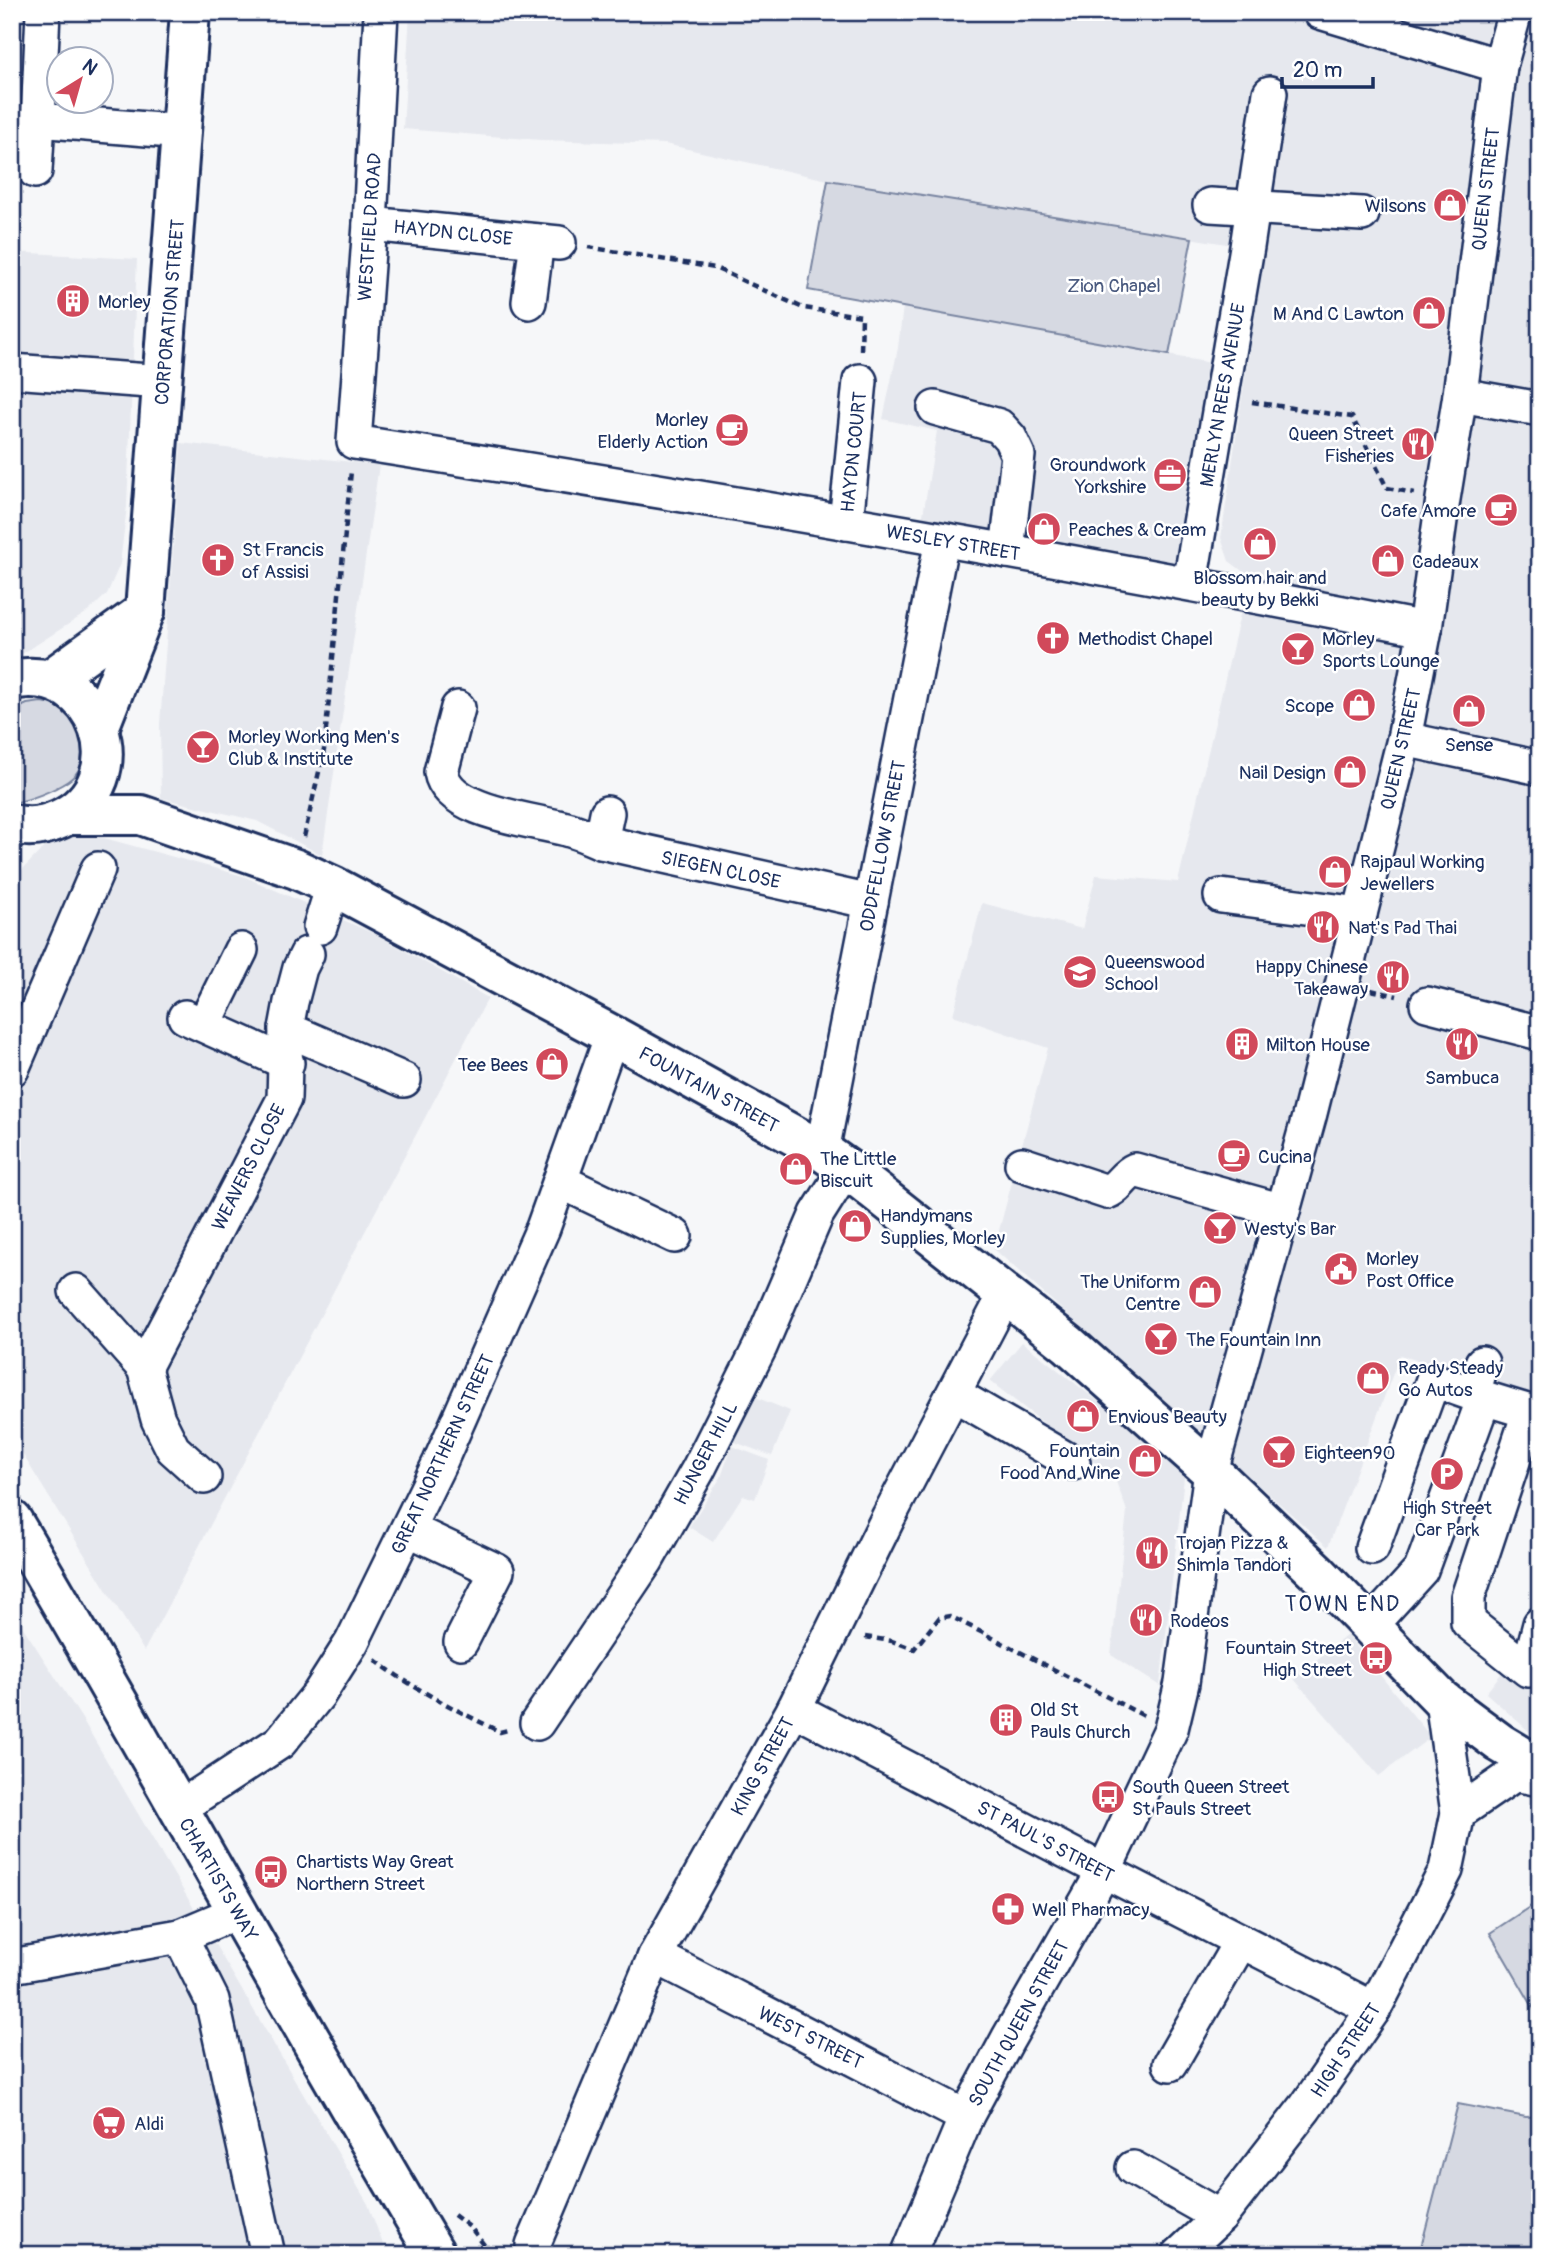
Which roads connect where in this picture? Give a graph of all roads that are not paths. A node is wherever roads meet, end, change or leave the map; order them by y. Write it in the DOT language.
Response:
graph roads {
  1 [pos="43,12"];
  2 [pos="190,12"];
  3 [pos="381,12"];
  4 [pos="1320,12"];
  5 [pos="1515,12"];
  6 [pos="1500,66"];
  7 [pos="1270,93"];
  8 [pos="38,120"];
  9 [pos="183,132"];
  10 [pos="35,171"];
  11 [pos="1210,205"];
  12 [pos="1252,206"];
  13 [pos="1362,214"];
  14 [pos="370,224"];
  15 [pos="529,302"];
  16 [pos="12,371"];
  17 [pos="860,381"];
  18 [pos="163,382"];
  19 [pos="1460,395"];
  20 [pos="935,408"];
  21 [pos="1540,409"];
  22 [pos="354,442"];
  23 [pos="846,523"];
  24 [pos="942,541"];
  25 [pos="1006,551"];
  26 [pos="1190,583"];
  27 [pos="145,611"];
  28 [pos="1425,629"];
  29 [pos="30,680"];
  30 [pos="458,708"];
  31 [pos="99,728"];
  32 [pos="1404,739"];
  33 [pos="1540,768"];
  34 [pos="101,769"];
  35 [pos="68,815"];
  36 [pos="141,816"];
  37 [pos="12,824"];
  38 [pos="98,869"];
  39 [pos="333,886"];
  40 [pos="1221,896"];
  41 [pos="871,902"];
  42 [pos="1360,914"];
  43 [pos="241,950"];
  44 [pos="1427,1004"];
  45 [pos="286,1029"];
  46 [pos="1540,1033"];
  47 [pos="612,1035"];
  48 [pos="287,1063"];
  49 [pos="12,1069"];
  50 [pos="404,1080"];
  51 [pos="834,1160"];
  52 [pos="1022,1164"];
  53 [pos="560,1181"];
  54 [pos="1283,1211"];
  55 [pos="675,1236"];
  56 [pos="76,1291"];
  57 [pos="1006,1293"];
  58 [pos="1482,1363"];
  59 [pos="145,1368"];
  60 [pos="954,1394"];
  61 [pos="1478,1396"];
  62 [pos="1535,1414"];
  63 [pos="1073,1463"];
  64 [pos="1211,1471"];
  65 [pos="204,1477"];
  66 [pos="12,1520"];
  67 [pos="408,1529"];
  68 [pos="1372,1548"];
  69 [pos="1540,1624"];
  70 [pos="1369,1627"];
  71 [pos="461,1642"];
  72 [pos="1442,1700"];
  73 [pos="794,1709"];
  74 [pos="537,1723"];
  75 [pos="1540,1767"];
  76 [pos="1540,1779"];
  77 [pos="179,1808"];
  78 [pos="1458,1813"];
  79 [pos="1104,1871"];
  80 [pos="239,1911"];
  81 [pos="180,1936"];
  82 [pos="1241,1941"];
  83 [pos="655,1956"];
  84 [pos="12,1966"];
  85 [pos="1374,2009"];
  86 [pos="1170,2064"];
  87 [pos="966,2117"];
  88 [pos="1133,2168"];
  89 [pos="1220,2217"];
  90 [pos="533,2245"];
  91 [pos="429,2249"];
  92 [pos="268,2255"];
  93 [pos="908,2255"];
  94 [pos="1179,2255"];
  1 -- 8 [label="street"];
  2 -- 9 [label="main road, CORPORATION STREET"];
  3 -- 14 [label="street, WESTFIELD ROAD"];
  4 -- 6 [label="street"];
  5 -- 6 [label="street, QUEEN STREET"];
  6 -- 19 [label="street, QUEEN STREET"];
  7 -- 12 [label="street, MERLYN REES AVENUE"];
  8 -- 9 [label="street"];
  8 -- 10 [label="street"];
  9 -- 18 [label="main road, CORPORATION STREET"];
  11 -- 12 [label="street"];
  12 -- 13 [label="street"];
  12 -- 26 [label="street, MERLYN REES AVENUE"];
  14 -- 15 [label="street, HAYDN CLOSE"];
  14 -- 22 [label="street, WESTFIELD ROAD"];
  16 -- 18 [label="street"];
  17 -- 23 [label="street, HAYDN COURT"];
  18 -- 27 [label="main road, CORPORATION STREET"];
  19 -- 21 [label="street"];
  19 -- 28 [label="street, QUEEN STREET"];
  20 -- 25 [label="street"];
  22 -- 23 [label="street, WESLEY STREET"];
  23 -- 24 [label="street, WESLEY STREET"];
  24 -- 25 [label="street, WESLEY STREET"];
  24 -- 41 [label="street, ODDFELLOW STREET"];
  25 -- 26 [label="street, WESLEY STREET"];
  26 -- 28 [label="street, WESLEY STREET"];
  27 -- 29 [label="main road, CORPORATION STREET"];
  27 -- 31 [label="main road, CORPORATION STREET"];
  28 -- 32 [label="street, QUEEN STREET"];
  29 -- 31 [label="main road, CORPORATION STREET"];
  30 -- 41 [label="street, SIEGEN CLOSE"];
  31 -- 34 [label="main road, CORPORATION STREET"];
  32 -- 33 [label="street"];
  32 -- 42 [label="street, QUEEN STREET"];
  34 -- 35 [label="main road, CORPORATION STREET"];
  34 -- 36 [label="main road"];
  35 -- 36 [label="main road, FOUNTAIN STREET"];
  35 -- 37 [label="main road, CORPORATION STREET"];
  36 -- 39 [label="main road, FOUNTAIN STREET"];
  38 -- 49 [label="street"];
  39 -- 45 [label="street, WEAVERS CLOSE"];
  39 -- 47 [label="main road, FOUNTAIN STREET"];
  40 -- 42 [label="street"];
  41 -- 51 [label="street, ODDFELLOW STREET"];
  42 -- 54 [label="street, QUEEN STREET"];
  43 -- 48 [label="street"];
  44 -- 46 [label="street"];
  45 -- 48 [label="street, WEAVERS CLOSE"];
  45 -- 50 [label="street"];
  47 -- 51 [label="main road, FOUNTAIN STREET"];
  47 -- 53 [label="street, GREAT NORTHERN STREET"];
  48 -- 59 [label="street, WEAVERS CLOSE"];
  51 -- 57 [label="main road, FOUNTAIN STREET"];
  51 -- 74 [label="street, HUNGER HILL"];
  52 -- 54 [label="street"];
  53 -- 55 [label="street"];
  53 -- 67 [label="street, GREAT NORTHERN STREET"];
  54 -- 64 [label="street, QUEEN STREET"];
  56 -- 59 [label="street"];
  57 -- 60 [label="street, KING STREET"];
  57 -- 64 [label="main road, FOUNTAIN STREET"];
  58 -- 61 [label="street"];
  59 -- 65 [label="street"];
  60 -- 63 [label="street"];
  60 -- 73 [label="street, KING STREET"];
  61 -- 62 [label="street"];
  61 -- 68 [label="street"];
  61 -- 70 [label="street"];
  62 -- 69 [label="street"];
  64 -- 70 [label="main road, FOUNTAIN STREET"];
  64 -- 79 [label="street, SOUTH QUEEN STREET"];
  66 -- 77 [label="main road, CHARTISTS WAY"];
  67 -- 71 [label="street"];
  67 -- 77 [label="street, GREAT NORTHERN STREET"];
  70 -- 72 [label="main road, FOUNTAIN STREET"];
  72 -- 75 [label="main road, FOUNTAIN STREET"];
  72 -- 78 [label="street, HIGH STREET"];
  73 -- 79 [label="street, ST PAUL'S STREET"];
  73 -- 83 [label="street, KING STREET"];
  76 -- 78 [label="street"];
  77 -- 80 [label="main road, CHARTISTS WAY"];
  78 -- 85 [label="street, HIGH STREET"];
  79 -- 82 [label="street, ST PAUL'S STREET"];
  79 -- 87 [label="street, SOUTH QUEEN STREET"];
  80 -- 81 [label="street"];
  80 -- 91 [label="main road, CHARTISTS WAY"];
  81 -- 84 [label="street"];
  81 -- 92 [label="street"];
  82 -- 85 [label="street, ST PAUL'S STREET"];
  82 -- 86 [label="street"];
  83 -- 87 [label="street, WEST STREET"];
  83 -- 90 [label="street, KING STREET"];
  85 -- 89 [label="street, HIGH STREET"];
  87 -- 93 [label="street, SOUTH QUEEN STREET"];
  88 -- 89 [label="street"];
  89 -- 94 [label="street, HIGH STREET"];
}
